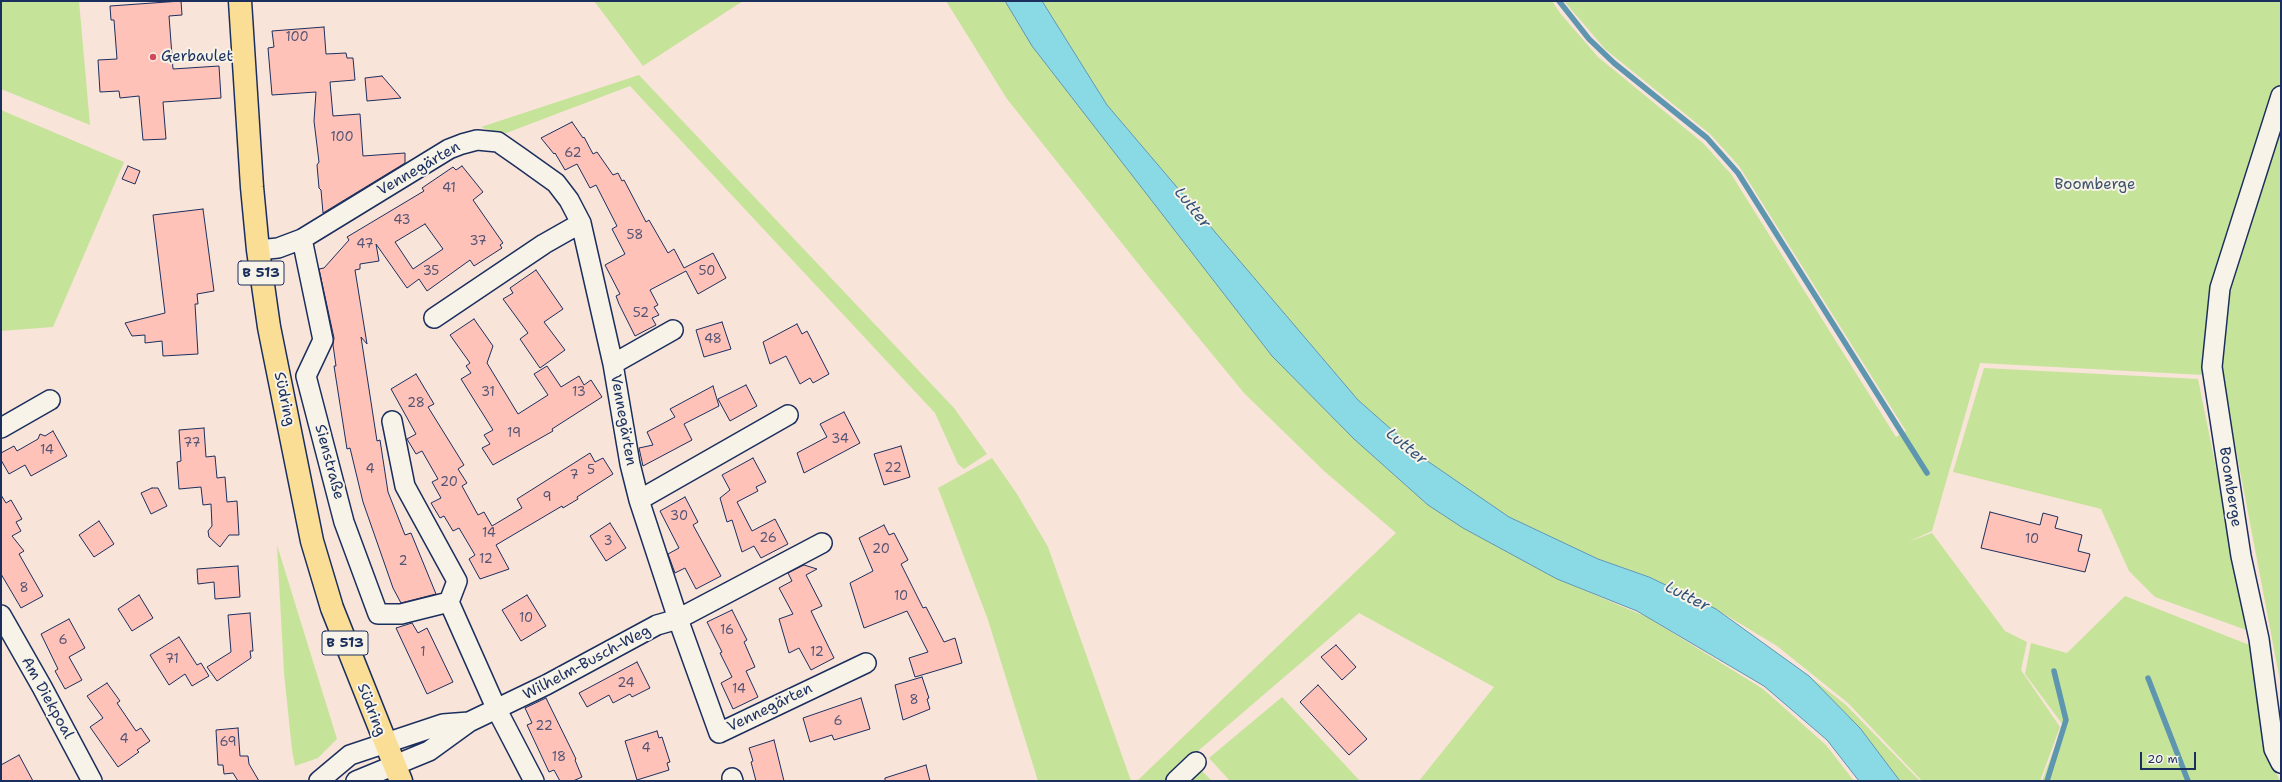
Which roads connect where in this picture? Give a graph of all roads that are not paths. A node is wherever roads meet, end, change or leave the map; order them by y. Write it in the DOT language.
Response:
graph roads {
  1 [pos="240,1"];
  2 [pos="2281,96"];
  3 [pos="581,223"];
  4 [pos="302,239"];
  5 [pos="258,250"];
  6 [pos="434,318"];
  7 [pos="673,330"];
  8 [pos="613,364"];
  9 [pos="50,400"];
  10 [pos="788,415"];
  11 [pos="392,421"];
  12 [pos="1,428"];
  13 [pos="639,500"];
  14 [pos="822,543"];
  15 [pos="448,602"];
  16 [pos="1,615"];
  17 [pos="678,618"];
  18 [pos="866,663"];
  19 [pos="497,710"];
  20 [pos="469,722"];
  21 [pos="384,743"];
  22 [pos="1196,762"];
  23 [pos="2281,763"];
  24 [pos="398,773"];
  25 [pos="92,781"];
  26 [pos="319,781"];
  27 [pos="356,781"];
  28 [pos="534,781"];
  29 [pos="1176,781"];
  1 -- 5 [label="main road, Südring / B 513"];
  2 -- 23 [label="street, Boomberge"];
  3 -- 4 [label="street, Vennegärten"];
  3 -- 6 [label="street"];
  3 -- 8 [label="street, Vennegärten"];
  4 -- 5 [label="street, Vennegärten"];
  4 -- 15 [label="street, Sienstraße"];
  5 -- 21 [label="main road, Südring / B 513"];
  7 -- 8 [label="street, Vennegärten"];
  8 -- 13 [label="street, Vennegärten"];
  9 -- 12 [label="street"];
  10 -- 13 [label="street"];
  11 -- 15 [label="street"];
  13 -- 17 [label="street, Vennegärten"];
  14 -- 17 [label="street"];
  15 -- 19 [label="street"];
  16 -- 25 [label="street, Am Diekpoal"];
  17 -- 18 [label="street, Vennegärten"];
  17 -- 19 [label="street, Wilhelm-Busch-Weg"];
  19 -- 20 [label="street, Wilhelm-Busch-Weg"];
  19 -- 28 [label="street"];
  20 -- 21 [label="street, Wilhelm-Busch-Weg"];
  20 -- 24 [label="street, Wilhelm-Busch-Weg"];
  21 -- 24 [label="main road, Südring / B 513"];
  21 -- 26 [label="street, Wilhelm-Busch-Weg"];
  22 -- 29 [label="street"];
  24 -- 27 [label="street, Wilhelm-Busch-Weg"];
}
